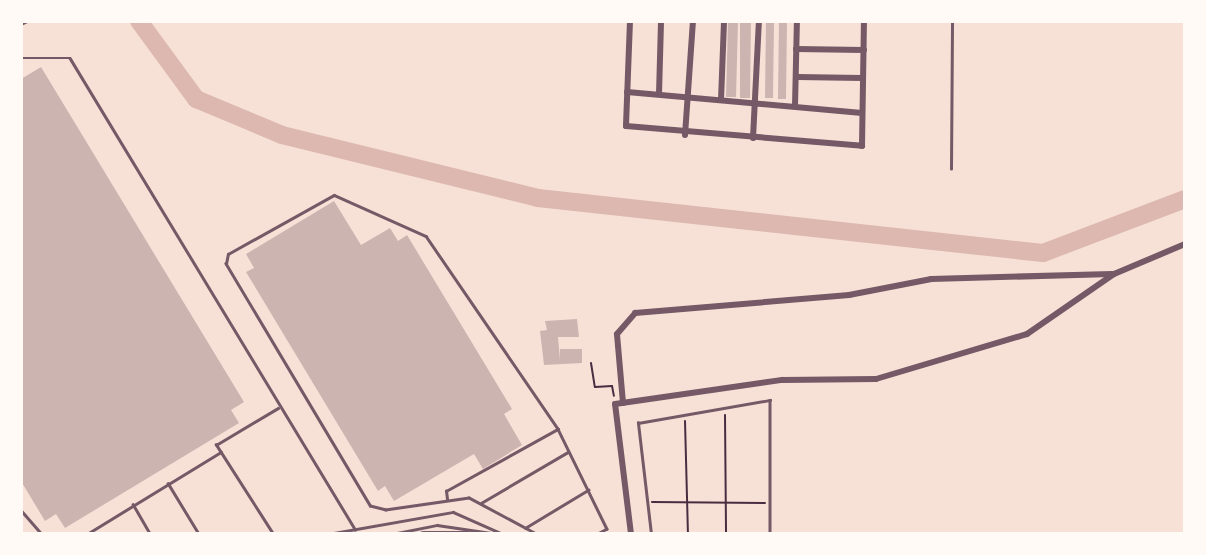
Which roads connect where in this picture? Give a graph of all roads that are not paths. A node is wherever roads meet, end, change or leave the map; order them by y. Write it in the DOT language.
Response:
graph roads {
  1 [pos="27,21"];
  2 [pos="629,21"];
  3 [pos="661,21"];
  4 [pos="693,21"];
  5 [pos="724,21"];
  6 [pos="760,21"];
  7 [pos="797,21"];
  8 [pos="864,21"];
  9 [pos="952,21"];
  10 [pos="21,24"];
  11 [pos="796,49"];
  12 [pos="864,50"];
  13 [pos="21,58"];
  14 [pos="797,77"];
  15 [pos="862,78"];
  16 [pos="627,92"];
  17 [pos="659,94"];
  18 [pos="690,100"];
  19 [pos="721,100"];
  20 [pos="756,103"];
  21 [pos="795,106"];
  22 [pos="862,113"];
  23 [pos="685,135"];
  24 [pos="752,138"];
  25 [pos="951,169"];
  26 [pos="1185,244"];
  27 [pos="1114,274"];
  28 [pos="619,404"];
  29 [pos="278,408"];
  30 [pos="558,429"];
  31 [pos="569,451"];
  32 [pos="221,452"];
  33 [pos="168,483"];
  34 [pos="588,490"];
  35 [pos="447,499"];
  36 [pos="481,503"];
  37 [pos="133,504"];
  38 [pos="21,510"];
  39 [pos="525,528"];
  40 [pos="355,529"];
  41 [pos="42,534"];
  42 [pos="87,534"];
  43 [pos="150,534"];
  44 [pos="199,534"];
  45 [pos="273,534"];
  46 [pos="328,534"];
  47 [pos="393,534"];
  48 [pos="423,534"];
  49 [pos="468,534"];
  50 [pos="501,534"];
  51 [pos="536,534"];
  52 [pos="598,534"];
  53 [pos="631,534"];
  54 [pos="651,534"];
  55 [pos="770,534"];
  1 -- 10 [label="lane"];
  2 -- 16 [label="street"];
  3 -- 17 [label="street"];
  4 -- 18 [label="street"];
  5 -- 19 [label="street"];
  6 -- 20 [label="street"];
  7 -- 11 [label="street"];
  8 -- 12 [label="street"];
  9 -- 25 [label="lane"];
  11 -- 12 [label="street"];
  11 -- 14 [label="street"];
  12 -- 15 [label="street"];
  13 -- 29 [label="lane"];
  14 -- 15 [label="street"];
  14 -- 21 [label="street"];
  15 -- 22 [label="street"];
  16 -- 17 [label="street"];
  16 -- 23 [label="street"];
  17 -- 18 [label="street"];
  18 -- 19 [label="street"];
  18 -- 23 [label="street"];
  19 -- 20 [label="street"];
  20 -- 21 [label="street"];
  20 -- 24 [label="street"];
  21 -- 22 [label="street"];
  22 -- 24 [label="street"];
  23 -- 24 [label="street"];
  26 -- 27 [label="street"];
  27 -- 28 [label="street"];
  27 -- 28 [label="street"];
  28 -- 53 [label="street"];
  29 -- 32 [label="lane"];
  29 -- 40 [label="lane"];
  30 -- 31 [label="lane"];
  30 -- 35 [label="lane"];
  30 -- 35 [label="lane"];
  31 -- 34 [label="lane"];
  31 -- 36 [label="lane"];
  32 -- 33 [label="lane"];
  32 -- 45 [label="lane"];
  33 -- 37 [label="lane"];
  33 -- 44 [label="lane"];
  34 -- 39 [label="lane"];
  34 -- 52 [label="lane"];
  35 -- 36 [label="lane"];
  36 -- 39 [label="lane"];
  37 -- 42 [label="lane"];
  37 -- 43 [label="lane"];
  38 -- 41 [label="lane"];
  39 -- 51 [label="lane"];
  40 -- 46 [label="lane"];
  40 -- 50 [label="lane"];
  47 -- 50 [label="lane"];
  48 -- 49 [label="street"];
  54 -- 55 [label="lane"];
}
